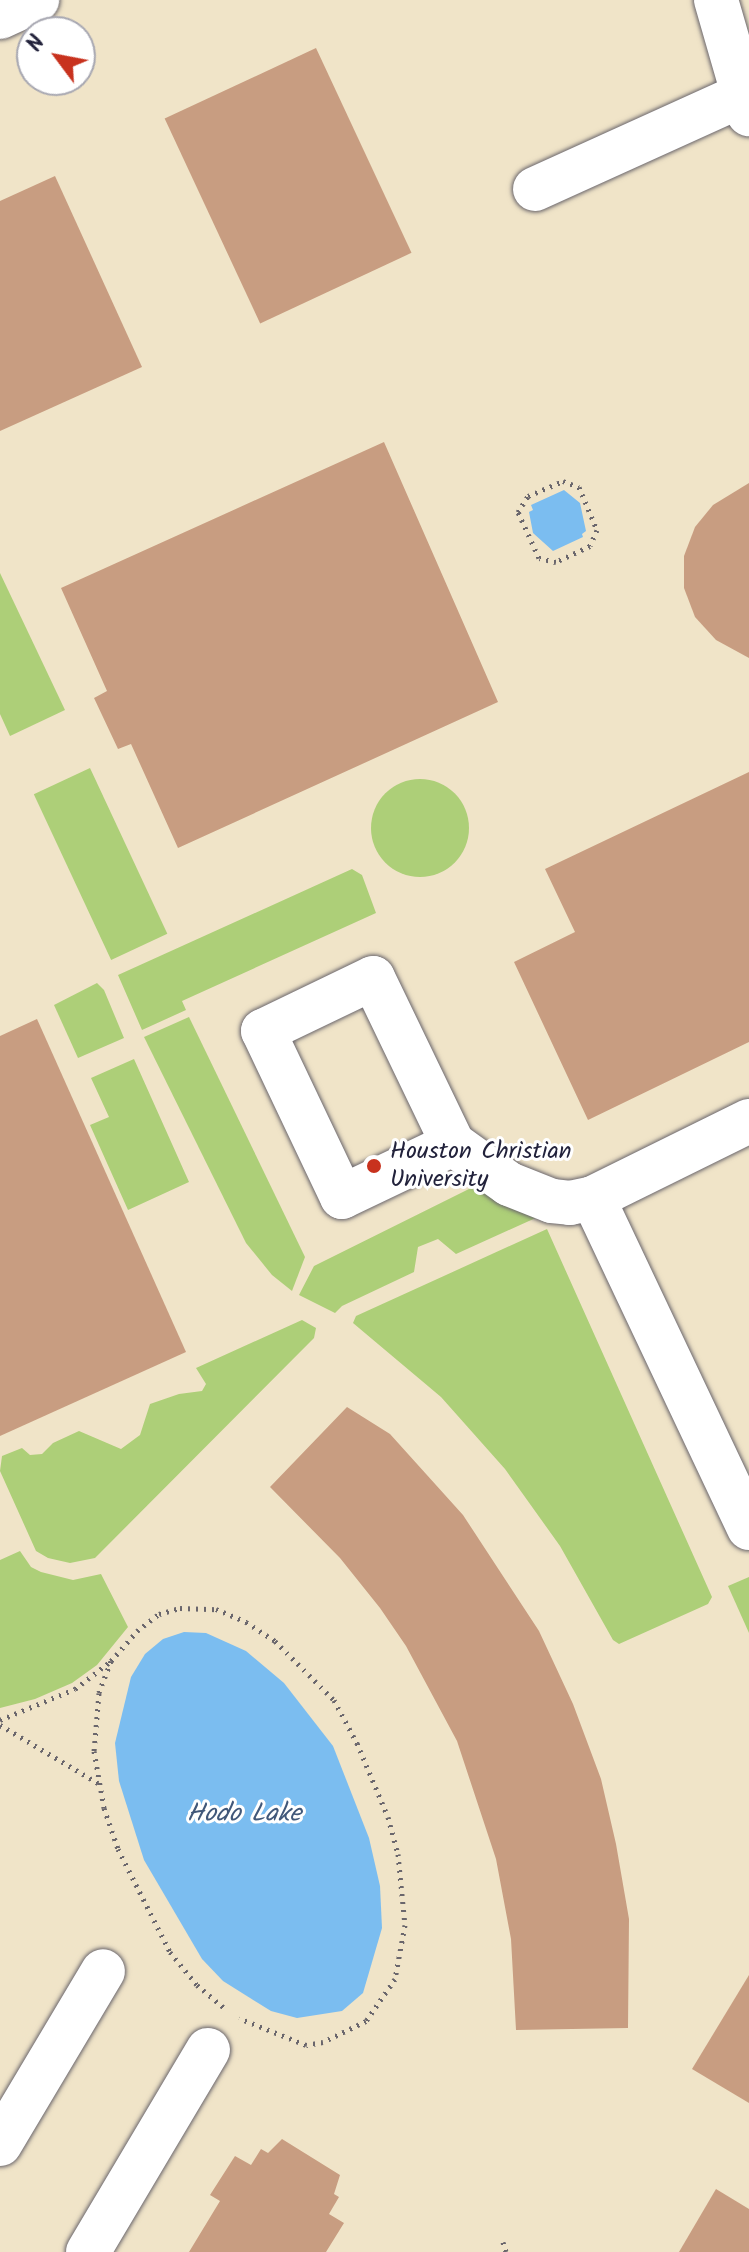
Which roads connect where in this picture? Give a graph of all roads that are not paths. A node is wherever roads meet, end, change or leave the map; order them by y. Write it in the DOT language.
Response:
graph roads {
  1 [pos="37,0"];
  2 [pos="716,0"];
  3 [pos="0,17"];
  4 [pos="747,101"];
  5 [pos="535,189"];
  6 [pos="749,1121"];
  7 [pos="453,1144"];
  8 [pos="593,1198"];
  9 [pos="749,1528"];
  10 [pos="103,1971"];
  11 [pos="208,2050"];
  12 [pos="0,2144"];
  13 [pos="88,2252"];
  1 -- 3 [label="lane"];
  2 -- 4 [label="lane"];
  4 -- 5 [label="lane"];
  6 -- 8 [label="lane"];
  7 -- 7 [label="lane"];
  7 -- 8 [label="lane"];
  8 -- 9 [label="lane"];
  10 -- 12 [label="lane"];
  11 -- 13 [label="lane"];
}
